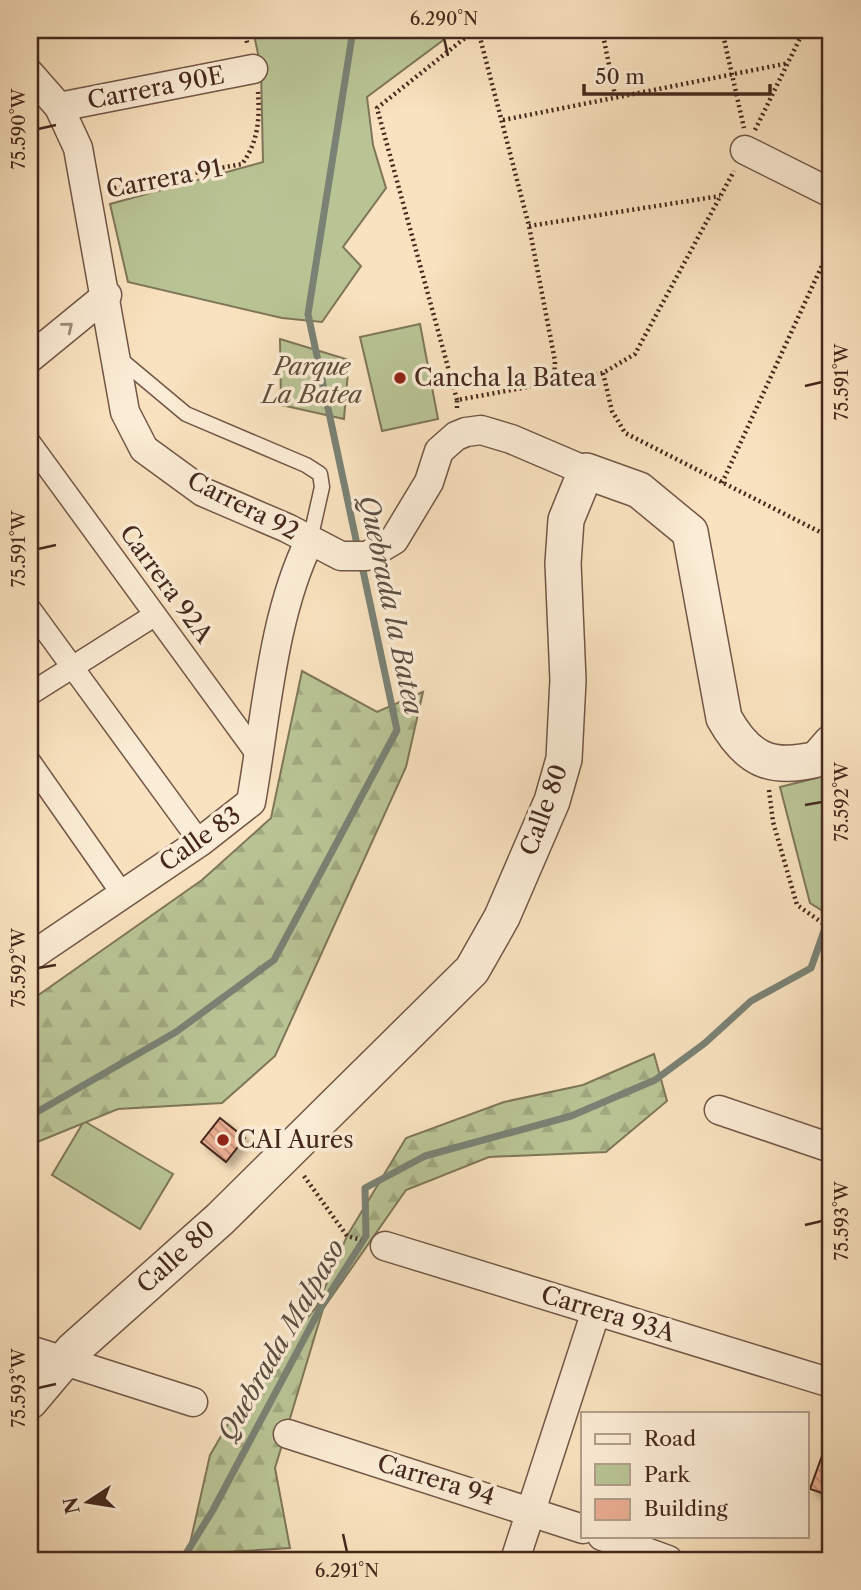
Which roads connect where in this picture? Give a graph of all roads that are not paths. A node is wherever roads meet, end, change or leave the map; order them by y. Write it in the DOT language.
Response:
graph roads {
  1 [pos="253,69"];
  2 [pos="30,74"];
  3 [pos="59,107"];
  4 [pos="746,149"];
  5 [pos="831,193"];
  6 [pos="107,295"];
  7 [pos="118,357"];
  8 [pos="30,358"];
  9 [pos="30,443"];
  10 [pos="586,471"];
  11 [pos="310,540"];
  12 [pos="30,609"];
  13 [pos="155,614"];
  14 [pos="72,667"];
  15 [pos="30,694"];
  16 [pos="831,743"];
  17 [pos="259,757"];
  18 [pos="30,762"];
  19 [pos="200,842"];
  20 [pos="121,892"];
  21 [pos="31,952"];
  22 [pos="719,1110"];
  23 [pos="831,1148"];
  24 [pos="385,1246"];
  25 [pos="596,1311"];
  26 [pos="30,1350"];
  27 [pos="62,1361"];
  28 [pos="831,1383"];
  29 [pos="30,1401"];
  30 [pos="193,1402"];
  31 [pos="288,1434"];
  32 [pos="530,1509"];
  33 [pos="581,1528"];
  34 [pos="608,1538"];
  35 [pos="515,1560"];
  36 [pos="668,1560"];
  1 -- 3 [label="street, Carrera 90E"];
  2 -- 3 [label="street, Carrera 92"];
  3 -- 6 [label="street, Carrera 92"];
  4 -- 5 [label="street"];
  6 -- 7 [label="street, Carrera 92"];
  8 -- 6 [label="street, one-way"];
  7 -- 11 [label="street, Carrera 92"];
  7 -- 11 [label="lane"];
  9 -- 13 [label="street, Carrera 92A"];
  10 -- 11 [label="street, Carrera 92"];
  10 -- 16 [label="street"];
  10 -- 27 [label="street, Calle 80"];
  11 -- 17 [label="street, Calle 83"];
  12 -- 14 [label="street"];
  13 -- 14 [label="street"];
  13 -- 17 [label="street, Carrera 92A"];
  14 -- 15 [label="street"];
  14 -- 19 [label="street"];
  17 -- 19 [label="street, Calle 83"];
  18 -- 20 [label="street"];
  19 -- 20 [label="street, Calle 83"];
  20 -- 21 [label="street, Calle 83"];
  22 -- 23 [label="street"];
  24 -- 25 [label="street, Carrera 93A"];
  25 -- 28 [label="street, Carrera 93A"];
  25 -- 32 [label="street"];
  26 -- 27 [label="street"];
  27 -- 29 [label="street, Calle 80"];
  27 -- 30 [label="street"];
  31 -- 32 [label="street, Carrera 94"];
  32 -- 33 [label="street, Carrera 94"];
  32 -- 35 [label="street"];
  34 -- 36 [label="street"];
}
